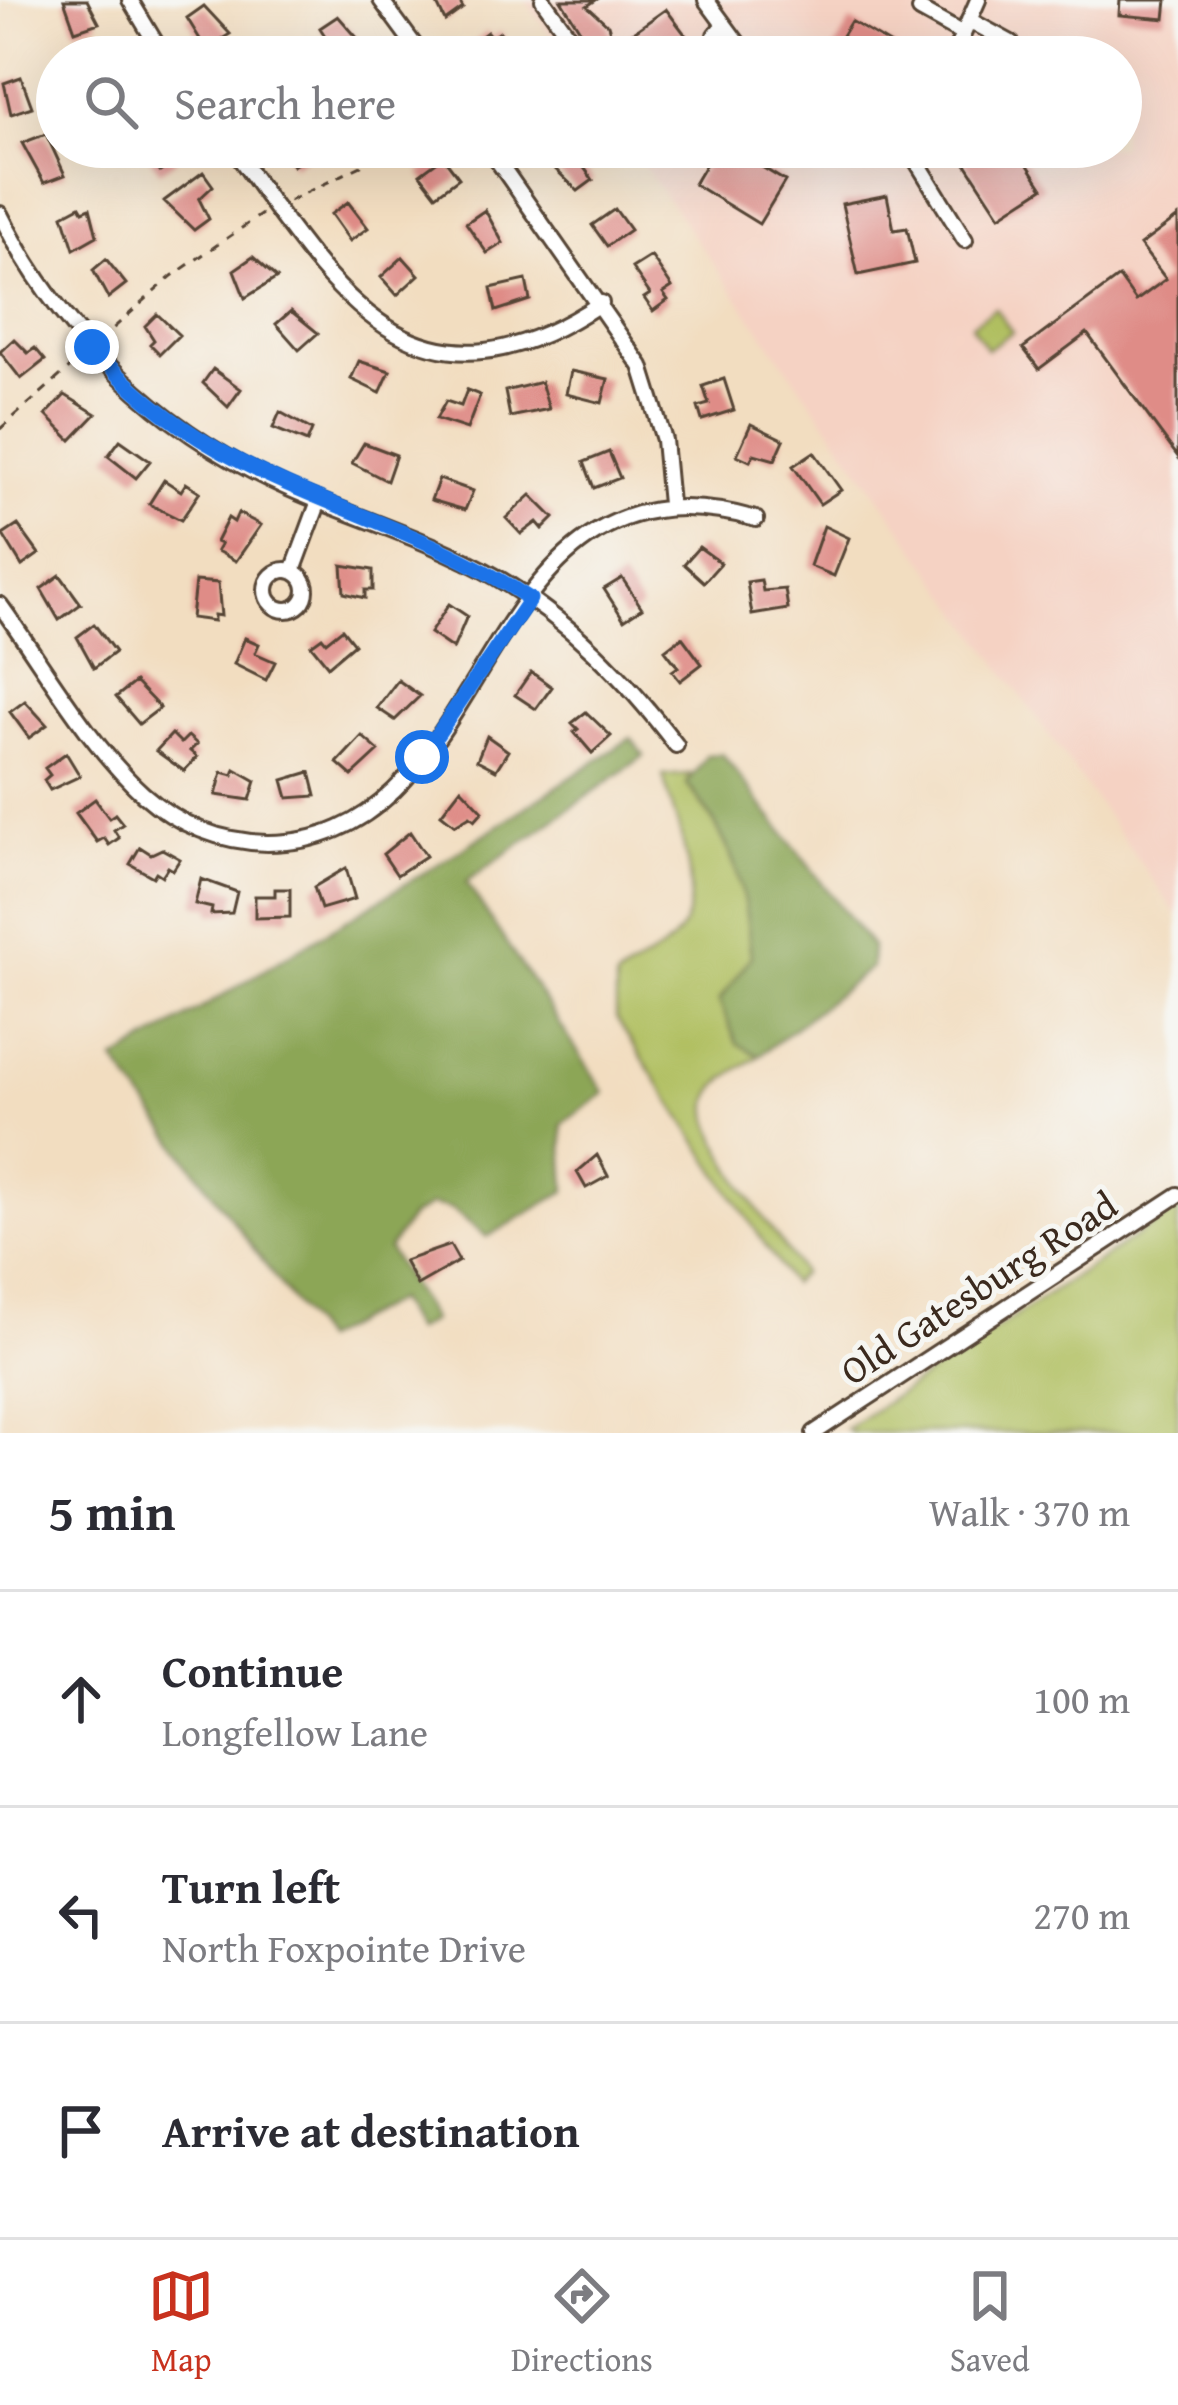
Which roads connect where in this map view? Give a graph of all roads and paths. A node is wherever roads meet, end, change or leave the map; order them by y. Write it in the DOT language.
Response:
graph roads {
  1 [pos="130,0"];
  2 [pos="381,0"];
  3 [pos="543,0"];
  4 [pos="978,0"];
  5 [pos="710,2"];
  6 [pos="920,10"];
  7 [pos="724,25"];
  8 [pos="966,27"];
  9 [pos="151,36"];
  10 [pos="408,36"];
  11 [pos="569,36"];
  12 [pos="715,36"];
  13 [pos="732,36"];
  14 [pos="962,36"];
  15 [pos="990,36"];
  16 [pos="247,168"];
  17 [pos="357,168"];
  18 [pos="503,168"];
  19 [pos="921,168"];
  20 [pos="282,204"];
  21 [pos="267,211"];
  22 [pos="0,214"];
  23 [pos="965,240"];
  24 [pos="601,303"];
  25 [pos="98,342"];
  26 [pos="86,353"];
  27 [pos="0,429"];
  28 [pos="320,501"];
  29 [pos="670,504"];
  30 [pos="756,519"];
  31 [pos="293,571"];
  32 [pos="530,599"];
  33 [pos="0,605"];
  34 [pos="676,745"];
  35 [pos="1178,1196"];
  36 [pos="814,1433"];
  1 -- 9 [label="street"];
  2 -- 10 [label="street"];
  3 -- 11 [label="street"];
  4 -- 8 [label="street"];
  5 -- 7 [label="street"];
  6 -- 8 [label="street"];
  7 -- 12 [label="street"];
  7 -- 13 [label="street"];
  8 -- 14 [label="street"];
  8 -- 15 [label="street"];
  16 -- 24 [label="street"];
  17 -- 20 [label="path"];
  18 -- 24 [label="street"];
  19 -- 23 [label="street"];
  21 -- 25 [label="path"];
  22 -- 28 [label="street"];
  24 -- 29 [label="street"];
  26 -- 27 [label="path"];
  28 -- 31 [label="street"];
  28 -- 32 [label="street"];
  29 -- 30 [label="street"];
  29 -- 32 [label="street"];
  32 -- 33 [label="street"];
  32 -- 34 [label="street"];
  35 -- 36 [label="street, Old Gatesburg Road"];
}
